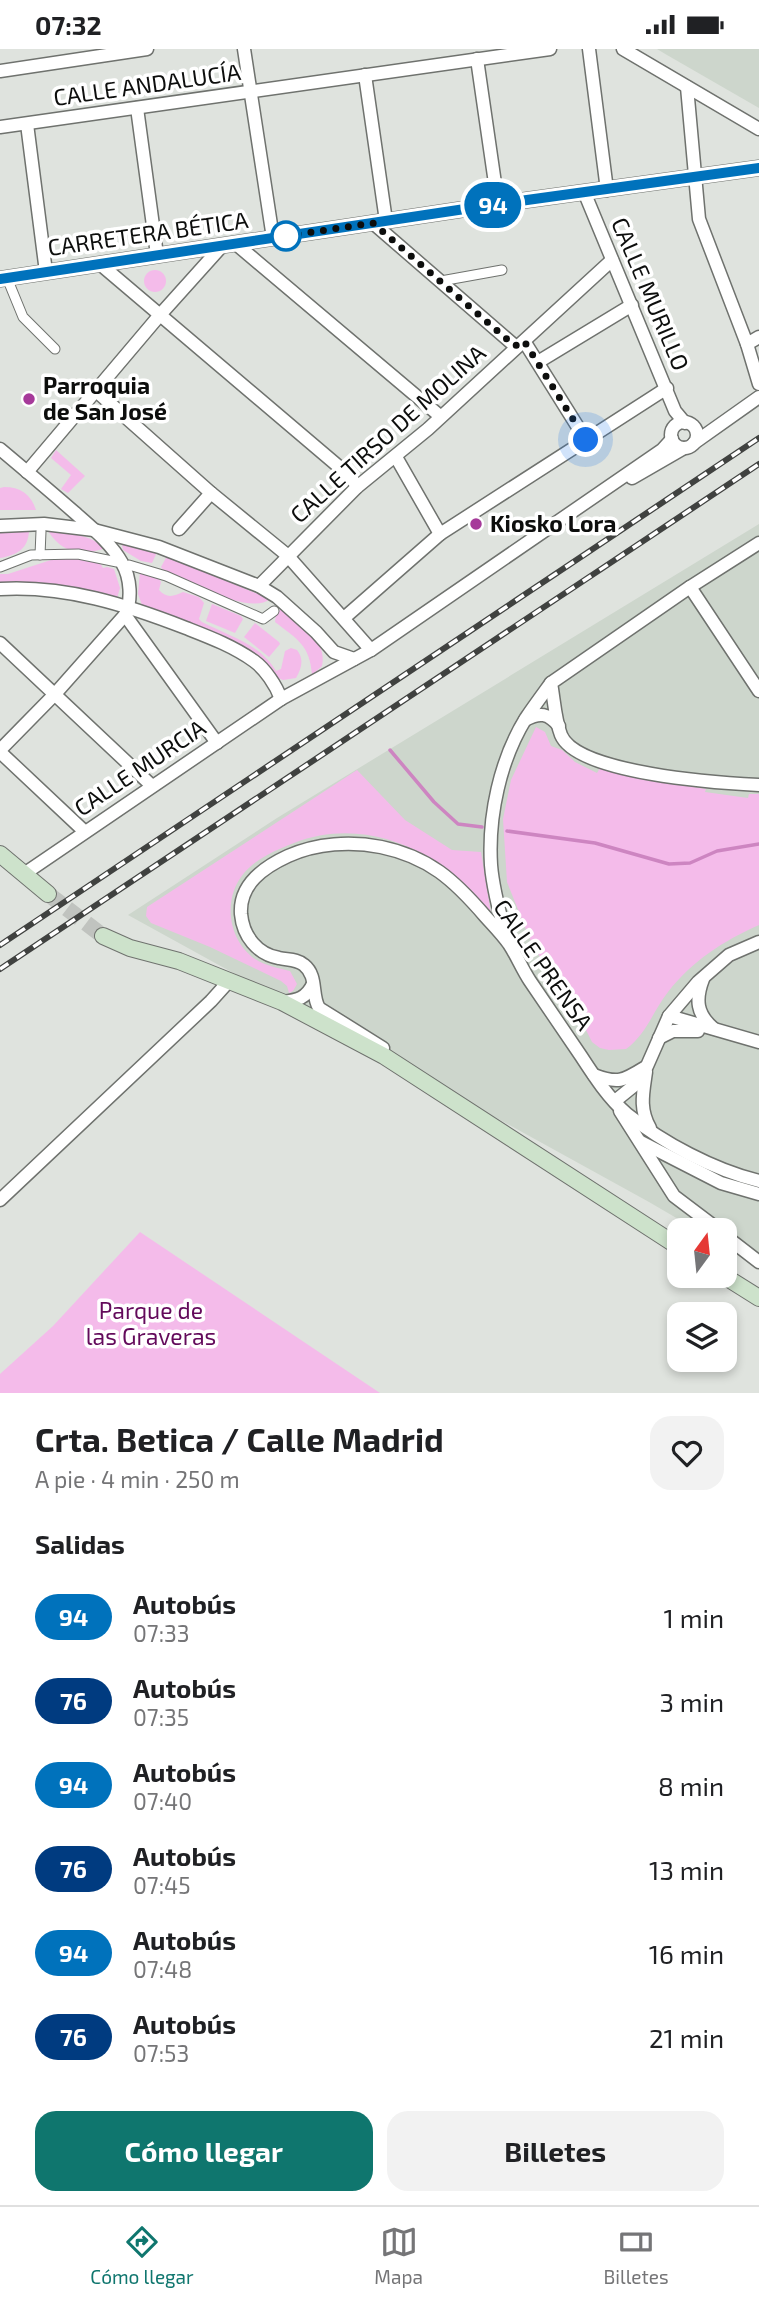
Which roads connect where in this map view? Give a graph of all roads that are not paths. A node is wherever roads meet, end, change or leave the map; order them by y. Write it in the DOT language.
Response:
graph roads {
  1 [pos="146,49"];
  2 [pos="244,49"];
  3 [pos="550,49"];
  4 [pos="589,49"];
  5 [pos="623,49"];
  6 [pos="477,59"];
  7 [pos="0,71"];
  8 [pos="365,75"];
  9 [pos="687,87"];
  10 [pos="250,92"];
  11 [pos="137,108"];
  12 [pos="27,124"];
  13 [pos="0,127"];
  14 [pos="759,130"];
  15 [pos="758,166"];
  16 [pos="694,178"];
  17 [pos="607,190"];
  18 [pos="585,194"];
  19 [pos="498,204"];
  20 [pos="379,222"];
  21 [pos="273,238"];
  22 [pos="236,244"];
  23 [pos="220,247"];
  24 [pos="191,251"];
  25 [pos="157,255"];
  26 [pos="612,260"];
  27 [pos="100,264"];
  28 [pos="200,270"];
  29 [pos="502,270"];
  30 [pos="46,272"];
  31 [pos="4,278"];
  32 [pos="440,281"];
  33 [pos="632,305"];
  34 [pos="159,316"];
  35 [pos="759,337"];
  36 [pos="520,344"];
  37 [pos="747,344"];
  38 [pos="55,349"];
  39 [pos="538,362"];
  40 [pos="759,384"];
  41 [pos="667,388"];
  42 [pos="95,390"];
  43 [pos="759,397"];
  44 [pos="440,417"];
  45 [pos="685,425"];
  46 [pos="712,428"];
  47 [pos="672,439"];
  48 [pos="586,440"];
  49 [pos="689,445"];
  50 [pos="0,449"];
  51 [pos="396,457"];
  52 [pos="27,472"];
  53 [pos="357,487"];
  54 [pos="211,493"];
  55 [pos="66,505"];
  56 [pos="558,519"];
  57 [pos="0,526"];
  58 [pos="58,526"];
  59 [pos="179,529"];
  60 [pos="94,530"];
  61 [pos="41,531"];
  62 [pos="440,534"];
  63 [pos="120,536"];
  64 [pos="759,543"];
  65 [pos="40,555"];
  66 [pos="287,555"];
  67 [pos="123,564"];
  68 [pos="0,567"];
  69 [pos="258,586"];
  70 [pos="690,587"];
  71 [pos="0,589"];
  72 [pos="128,611"];
  73 [pos="274,611"];
  74 [pos="344,618"];
  75 [pos="0,643"];
  76 [pos="325,644"];
  77 [pos="371,650"];
  78 [pos="354,659"];
  79 [pos="330,673"];
  80 [pos="551,683"];
  81 [pos="759,691"];
  82 [pos="55,694"];
  83 [pos="279,694"];
  84 [pos="525,720"];
  85 [pos="559,726"];
  86 [pos="217,743"];
  87 [pos="0,751"];
  88 [pos="151,785"];
  89 [pos="758,785"];
  90 [pos="84,831"];
  91 [pos="0,854"];
  92 [pos="23,874"];
  93 [pos="48,894"];
  94 [pos="103,936"];
  95 [pos="759,943"];
  96 [pos="508,944"];
  97 [pos="704,977"];
  98 [pos="229,981"];
  99 [pos="313,984"];
  100 [pos="282,1002"];
  101 [pos="669,1016"];
  102 [pos="716,1031"];
  103 [pos="659,1038"];
  104 [pos="759,1042"];
  105 [pos="400,1066"];
  106 [pos="647,1066"];
  107 [pos="594,1075"];
  108 [pos="615,1101"];
  109 [pos="650,1129"];
  110 [pos="638,1140"];
  111 [pos="688,1167"];
  112 [pos="759,1181"];
  113 [pos="667,1184"];
  114 [pos="759,1194"];
  115 [pos="0,1200"];
  116 [pos="703,1218"];
  117 [pos="667,1239"];
  118 [pos="737,1245"];
  119 [pos="759,1262"];
  120 [pos="737,1284"];
  121 [pos="759,1298"];
  1 -- 7 [label="street"];
  2 -- 10 [label="street"];
  3 -- 6 [label="street, CALLE ANDALUCÍA"];
  4 -- 17 [label="street"];
  5 -- 9 [label="street"];
  6 -- 8 [label="street, CALLE ANDALUCÍA"];
  6 -- 19 [label="street"];
  8 -- 10 [label="street, CALLE ANDALUCÍA"];
  8 -- 20 [label="street"];
  9 -- 14 [label="street"];
  9 -- 16 [label="street"];
  10 -- 11 [label="street, CALLE ANDALUCÍA"];
  10 -- 21 [label="street"];
  11 -- 12 [label="street, CALLE ANDALUCÍA"];
  11 -- 25 [label="street"];
  12 -- 13 [label="street, CALLE ANDALUCÍA"];
  12 -- 30 [label="street"];
  15 -- 16 [label="street, CARRETERA BÉTICA"];
  16 -- 17 [label="street, CARRETERA BÉTICA"];
  16 -- 37 [label="street"];
  17 -- 18 [label="street, CARRETERA BÉTICA"];
  18 -- 19 [label="street, CARRETERA BÉTICA"];
  18 -- 26 [label="street, CALLE MURILLO"];
  19 -- 20 [label="street, CARRETERA BÉTICA"];
  20 -- 21 [label="street, CARRETERA BÉTICA"];
  20 -- 32 [label="street"];
  21 -- 22 [label="street, CARRETERA BÉTICA"];
  22 -- 23 [label="street, CARRETERA BÉTICA"];
  22 -- 44 [label="street"];
  23 -- 24 [label="street, CARRETERA BÉTICA"];
  23 -- 28 [label="street"];
  24 -- 25 [label="street, CARRETERA BÉTICA"];
  24 -- 28 [label="street"];
  25 -- 27 [label="street, CARRETERA BÉTICA"];
  26 -- 33 [label="street, CALLE MURILLO"];
  26 -- 36 [label="street, CALLE TIRSO DE MOLINA"];
  27 -- 30 [label="street, CARRETERA BÉTICA"];
  27 -- 34 [label="street"];
  28 -- 34 [label="street"];
  29 -- 32 [label="street"];
  30 -- 31 [label="street, CARRETERA BÉTICA"];
  31 -- 38 [label="street"];
  32 -- 36 [label="street"];
  33 -- 39 [label="street"];
  33 -- 41 [label="street, CALLE MURILLO"];
  34 -- 42 [label="street"];
  34 -- 53 [label="street"];
  35 -- 37 [label="street"];
  36 -- 39 [label="street"];
  36 -- 44 [label="street, CALLE TIRSO DE MOLINA"];
  37 -- 40 [label="street"];
  39 -- 48 [label="street"];
  41 -- 45 [label="street, CALLE MURILLO"];
  41 -- 48 [label="street"];
  42 -- 52 [label="street"];
  42 -- 54 [label="street"];
  43 -- 46 [label="street"];
  44 -- 51 [label="street, CALLE TIRSO DE MOLINA"];
  45 -- 46 [label="street"];
  45 -- 47 [label="street"];
  45 -- 49 [label="street"];
  46 -- 49 [label="street"];
  47 -- 49 [label="street"];
  47 -- 56 [label="street"];
  48 -- 62 [label="street"];
  49 -- 56 [label="street"];
  50 -- 52 [label="street"];
  51 -- 53 [label="street, CALLE TIRSO DE MOLINA"];
  51 -- 62 [label="street"];
  52 -- 55 [label="street"];
  53 -- 66 [label="street, CALLE TIRSO DE MOLINA"];
  54 -- 59 [label="street"];
  54 -- 66 [label="street"];
  55 -- 58 [label="street"];
  55 -- 60 [label="street"];
  56 -- 77 [label="street, CALLE MURCIA"];
  57 -- 58 [label="street"];
  58 -- 60 [label="street"];
  60 -- 63 [label="street"];
  60 -- 67 [label="street"];
  61 -- 65 [label="street"];
  62 -- 74 [label="street"];
  63 -- 67 [label="street"];
  63 -- 69 [label="street"];
  64 -- 70 [label="street"];
  65 -- 67 [label="street"];
  65 -- 68 [label="street"];
  66 -- 69 [label="street, CALLE TIRSO DE MOLINA"];
  66 -- 74 [label="street"];
  67 -- 72 [label="street"];
  67 -- 73 [label="street"];
  69 -- 76 [label="street"];
  70 -- 80 [label="street"];
  70 -- 81 [label="street"];
  71 -- 72 [label="street"];
  72 -- 82 [label="street"];
  72 -- 83 [label="street"];
  72 -- 86 [label="street"];
  74 -- 77 [label="street"];
  75 -- 82 [label="street"];
  76 -- 78 [label="street"];
  76 -- 79 [label="street"];
  77 -- 78 [label="street, CALLE MURCIA"];
  78 -- 79 [label="street, CALLE MURCIA"];
  79 -- 83 [label="street, CALLE MURCIA"];
  80 -- 84 [label="street"];
  80 -- 85 [label="street"];
  82 -- 87 [label="street"];
  82 -- 88 [label="street"];
  83 -- 86 [label="street, CALLE MURCIA"];
  84 -- 85 [label="street"];
  84 -- 96 [label="street"];
  85 -- 89 [label="street"];
  86 -- 88 [label="street, CALLE MURCIA"];
  87 -- 90 [label="street"];
  88 -- 90 [label="street, CALLE MURCIA"];
  90 -- 92 [label="street, CALLE MURCIA"];
  91 -- 92 [label="main road"];
  92 -- 93 [label="main road"];
  94 -- 98 [label="main road"];
  95 -- 97 [label="street"];
  96 -- 99 [label="street, CALLE PRENSA"];
  96 -- 107 [label="street, CALLE PRENSA"];
  97 -- 101 [label="street"];
  97 -- 102 [label="street"];
  98 -- 100 [label="main road"];
  98 -- 115 [label="street"];
  99 -- 100 [label="street"];
  99 -- 105 [label="street, CALLE PRENSA"];
  100 -- 105 [label="main road"];
  101 -- 102 [label="street"];
  101 -- 103 [label="street"];
  102 -- 103 [label="street"];
  102 -- 104 [label="street"];
  103 -- 106 [label="street"];
  105 -- 117 [label="main road"];
  106 -- 107 [label="street"];
  106 -- 108 [label="street"];
  106 -- 109 [label="street"];
  107 -- 108 [label="street, CALLE PRENSA"];
  108 -- 109 [label="street"];
  108 -- 110 [label="street"];
  109 -- 112 [label="street"];
  110 -- 111 [label="street"];
  110 -- 113 [label="street"];
  111 -- 113 [label="street"];
  111 -- 114 [label="street"];
  113 -- 116 [label="street"];
  118 -- 119 [label="street"];
  120 -- 121 [label="main road"];
}
